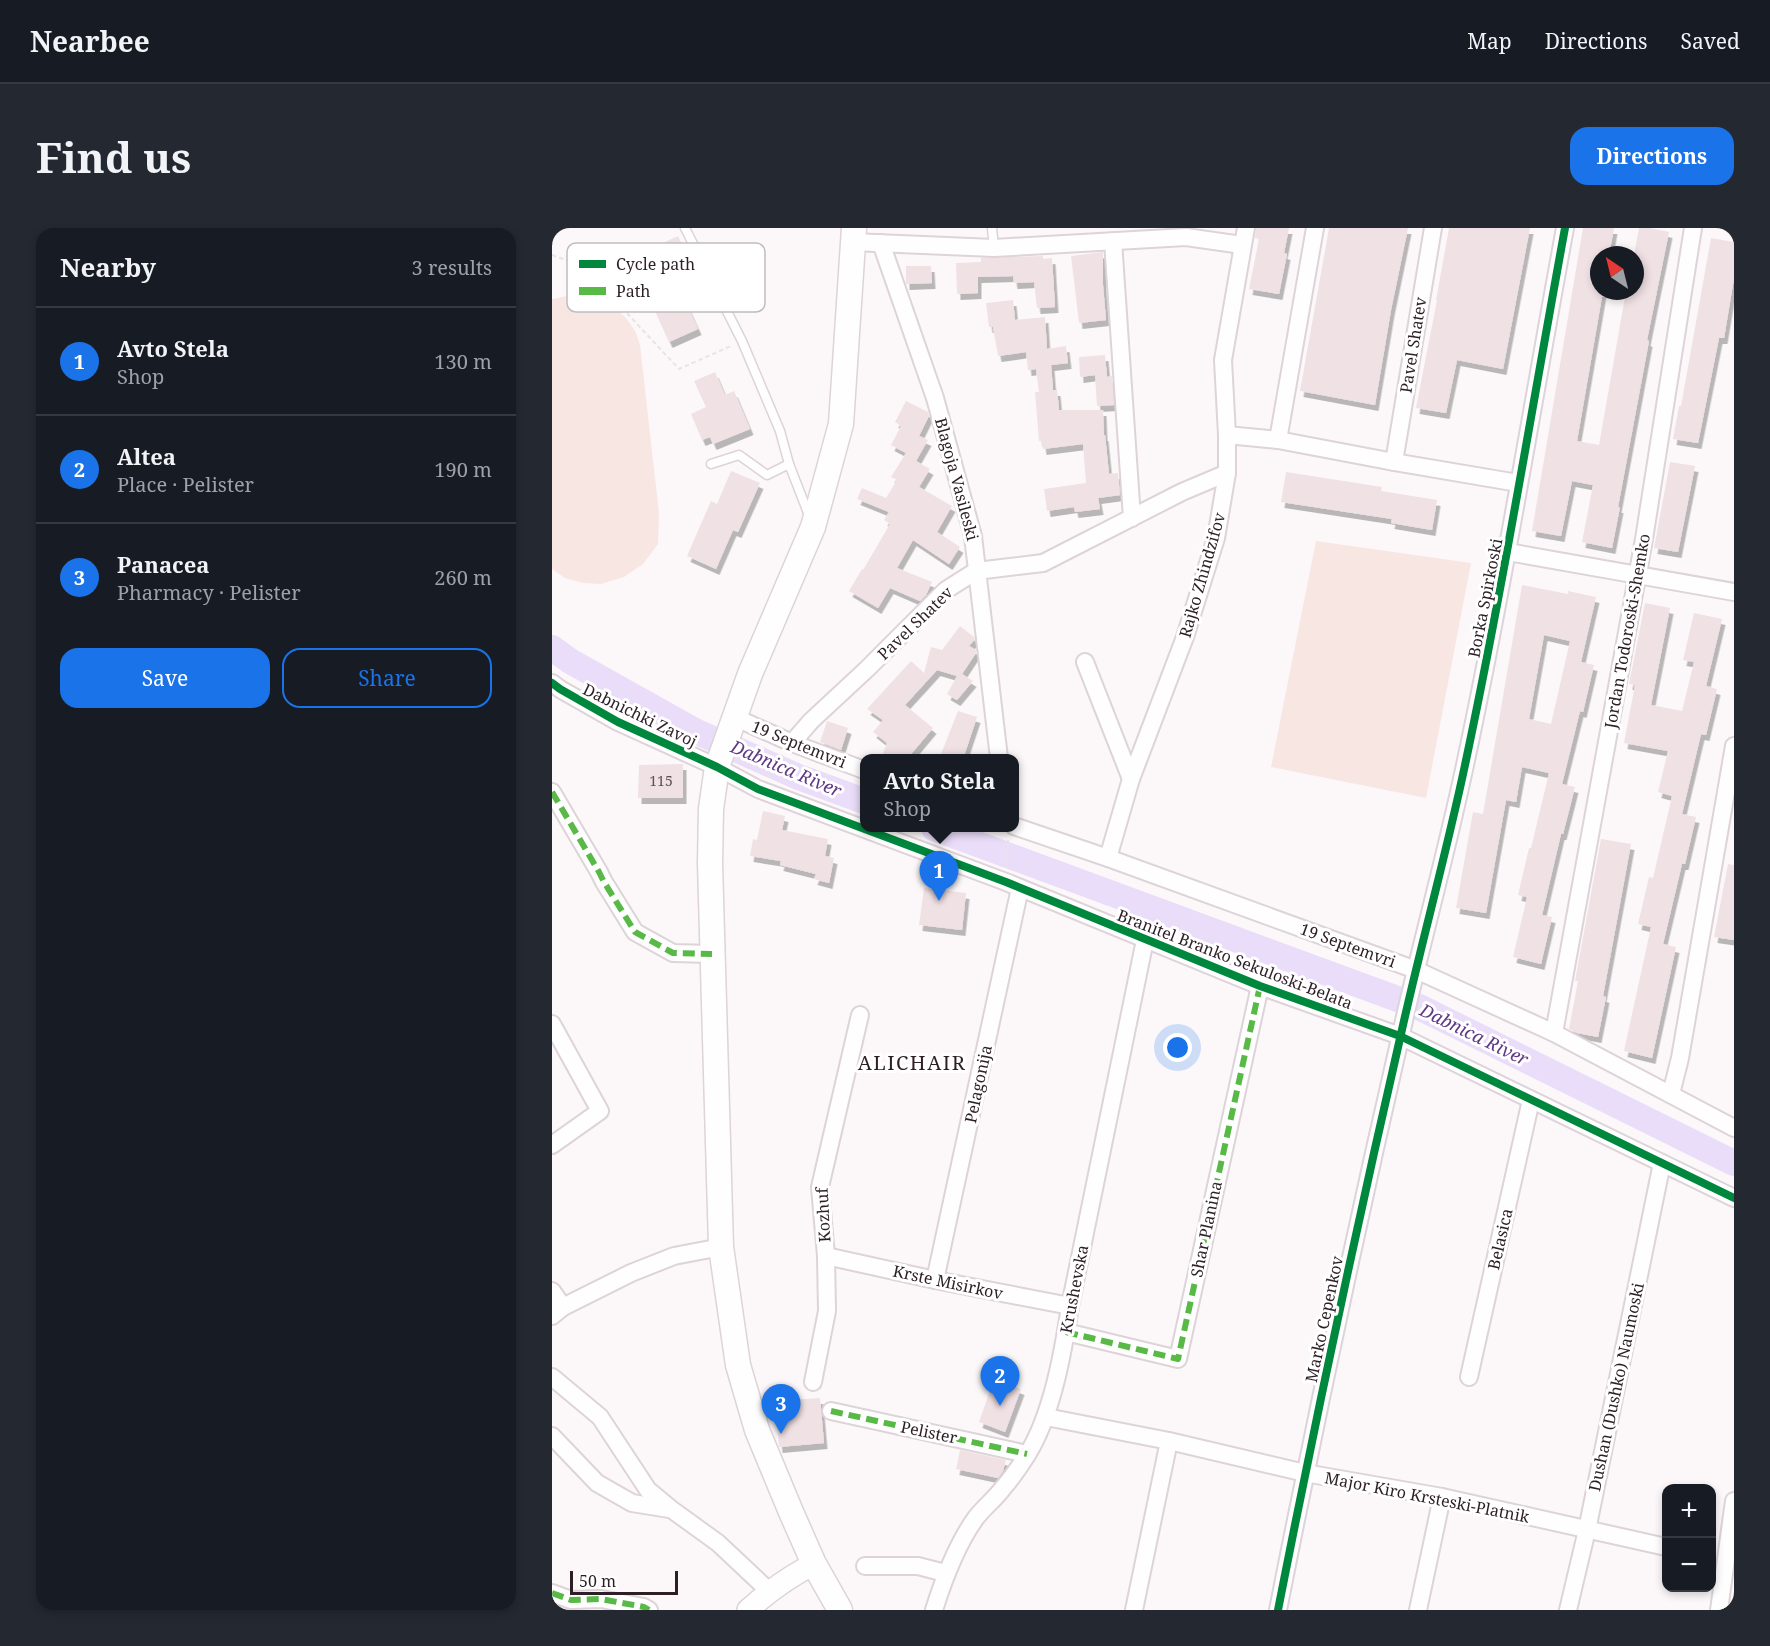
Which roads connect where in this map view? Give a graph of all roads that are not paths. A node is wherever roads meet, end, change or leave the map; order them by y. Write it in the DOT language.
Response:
graph roads {
  1 [pos="685,228"];
  2 [pos="992,228"];
  3 [pos="1246,228"];
  4 [pos="1315,228"];
  5 [pos="1433,228"];
  6 [pos="1565,228"];
  7 [pos="1692,228"];
  8 [pos="1187,232"];
  9 [pos="853,235"];
  10 [pos="1115,238"];
  11 [pos="693,243"];
  12 [pos="881,243"];
  13 [pos="1242,245"];
  14 [pos="994,248"];
  15 [pos="727,312"];
  16 [pos="1227,435"];
  17 [pos="1278,440"];
  18 [pos="1394,462"];
  19 [pos="711,464"];
  20 [pos="789,464"];
  21 [pos="1227,474"];
  22 [pos="1518,483"];
  23 [pos="1132,518"];
  24 [pos="813,527"];
  25 [pos="1508,552"];
  26 [pos="976,571"];
  27 [pos="1637,576"];
  28 [pos="1734,592"];
  29 [pos="1085,662"];
  30 [pos="552,683"];
  31 [pos="734,717"];
  32 [pos="792,743"];
  33 [pos="1734,746"];
  34 [pos="998,754"];
  35 [pos="717,767"];
  36 [pos="860,768"];
  37 [pos="1131,779"];
  38 [pos="552,792"];
  39 [pos="860,827"];
  40 [pos="872,832"];
  41 [pos="1011,832"];
  42 [pos="1108,858"];
  43 [pos="1013,885"];
  44 [pos="1145,940"];
  45 [pos="712,954"];
  46 [pos="1416,970"];
  47 [pos="1260,986"];
  48 [pos="860,1015"];
  49 [pos="552,1024"];
  50 [pos="1554,1033"];
  51 [pos="1400,1036"];
  52 [pos="1671,1094"];
  53 [pos="1531,1100"];
  54 [pos="1734,1128"];
  55 [pos="552,1145"];
  56 [pos="1662,1163"];
  57 [pos="1734,1198"];
  58 [pos="721,1247"];
  59 [pos="826,1256"];
  60 [pos="935,1280"];
  61 [pos="552,1291"];
  62 [pos="1070,1306"];
  63 [pos="558,1312"];
  64 [pos="1066,1332"];
  65 [pos="552,1377"];
  66 [pos="1469,1377"];
  67 [pos="813,1382"];
  68 [pos="831,1411"];
  69 [pos="1046,1417"];
  70 [pos="552,1436"];
  71 [pos="1168,1441"];
  72 [pos="1028,1454"];
  73 [pos="1305,1473"];
  74 [pos="1442,1497"];
  75 [pos="1734,1501"];
  76 [pos="671,1509"];
  77 [pos="1587,1530"];
  78 [pos="1662,1546"];
  79 [pos="1724,1556"];
  80 [pos="814,1564"];
  81 [pos="865,1566"];
  82 [pos="945,1573"];
  83 [pos="769,1591"];
  84 [pos="552,1593"];
  85 [pos="649,1610"];
  86 [pos="748,1610"];
  87 [pos="840,1610"];
  88 [pos="934,1610"];
  89 [pos="1134,1610"];
  90 [pos="1278,1610"];
  91 [pos="1419,1610"];
  92 [pos="1568,1610"];
  93 [pos="1719,1610"];
  1 -- 11 [label="lane"];
  2 -- 14 [label="lane"];
  3 -- 13 [label="street, Rajko Zhindzifov"];
  4 -- 17 [label="street"];
  5 -- 18 [label="street, Pavel Shatev"];
  6 -- 22 [label="street, Borka Spirkoski"];
  7 -- 27 [label="street, Jordan Todoroski-Shemko"];
  8 -- 10 [label="street"];
  8 -- 13 [label="street"];
  9 -- 12 [label="street"];
  9 -- 24 [label="main road"];
  10 -- 14 [label="street"];
  10 -- 23 [label="street"];
  12 -- 14 [label="street"];
  12 -- 26 [label="street, Blagoja Vasileski"];
  13 -- 16 [label="street, Rajko Zhindzifov"];
  15 -- 20 [label="lane"];
  16 -- 17 [label="street"];
  16 -- 21 [label="street, Rajko Zhindzifov"];
  17 -- 18 [label="street"];
  18 -- 22 [label="street"];
  19 -- 20 [label="lane"];
  20 -- 24 [label="lane"];
  21 -- 23 [label="street, Pavel Shatev"];
  21 -- 37 [label="street, Rajko Zhindzifov"];
  22 -- 25 [label="street, Borka Spirkoski"];
  23 -- 26 [label="street, Pavel Shatev"];
  24 -- 31 [label="main road"];
  25 -- 27 [label="street"];
  25 -- 46 [label="street, Borka Spirkoski"];
  26 -- 32 [label="street, Pavel Shatev"];
  26 -- 34 [label="street, Blagoja Vasileski"];
  27 -- 28 [label="street"];
  27 -- 50 [label="street, Jordan Todoroski-Shemko"];
  29 -- 37 [label="street"];
  30 -- 35 [label="street, Dabnichki Zavoj"];
  31 -- 32 [label="street, 19 Septemvri"];
  31 -- 35 [label="main road"];
  32 -- 36 [label="street, 19 Septemvri"];
  33 -- 52 [label="street"];
  35 -- 39 [label="street, Branitel Branko Sekuloski-Belata"];
  35 -- 45 [label="main road"];
  37 -- 42 [label="street, Rajko Zhindzifov"];
  38 -- 45 [label="street"];
  40 -- 43 [label="street, Branitel Branko Sekuloski-Belata"];
  41 -- 42 [label="street, 19 Septemvri"];
  42 -- 46 [label="street, 19 Septemvri"];
  43 -- 44 [label="street, Branitel Branko Sekuloski-Belata"];
  43 -- 60 [label="street, Pelagonija"];
  44 -- 47 [label="street, Branitel Branko Sekuloski-Belata"];
  44 -- 62 [label="street, Krushevska"];
  45 -- 58 [label="main road"];
  46 -- 50 [label="street, 19 Septemvri"];
  46 -- 51 [label="street, Borka Spirkoski"];
  47 -- 51 [label="street, Branitel Branko Sekuloski-Belata"];
  47 -- 64 [label="street, Shar Planina"];
  48 -- 59 [label="street, Kozhuf"];
  49 -- 55 [label="street"];
  50 -- 52 [label="street, 19 Septemvri"];
  51 -- 53 [label="street, Branitel Branko Sekuloski-Belata"];
  51 -- 73 [label="street, Marko Cepenkov"];
  52 -- 54 [label="street, 19 Septemvri"];
  53 -- 56 [label="street, Branitel Branko Sekuloski-Belata"];
  53 -- 66 [label="street, Belasica"];
  56 -- 57 [label="street, Branitel Branko Sekuloski-Belata"];
  56 -- 77 [label="street, Dushan (Dushko) Naumoski"];
  58 -- 63 [label="street"];
  58 -- 80 [label="main road"];
  59 -- 60 [label="street, Krste Misirkov"];
  59 -- 67 [label="street, Kozhuf"];
  60 -- 62 [label="street, Krste Misirkov"];
  61 -- 63 [label="street"];
  62 -- 64 [label="street, Krushevska"];
  64 -- 69 [label="street, Krushevska"];
  65 -- 76 [label="street"];
  68 -- 72 [label="street, Pelister"];
  69 -- 71 [label="street, Major Kiro Krsteski-Platnik"];
  69 -- 72 [label="street, Krushevska"];
  70 -- 76 [label="street"];
  71 -- 73 [label="street, Major Kiro Krsteski-Platnik"];
  71 -- 89 [label="street"];
  72 -- 82 [label="street, Krushevska"];
  73 -- 74 [label="street, Major Kiro Krsteski-Platnik"];
  73 -- 90 [label="street, Marko Cepenkov"];
  74 -- 77 [label="street, Major Kiro Krsteski-Platnik"];
  74 -- 91 [label="street"];
  75 -- 79 [label="street"];
  76 -- 83 [label="street"];
  77 -- 78 [label="street, Major Kiro Krsteski-Platnik"];
  77 -- 92 [label="street, Dushan (Dushko) Naumoski"];
  79 -- 93 [label="street"];
  80 -- 83 [label="street"];
  80 -- 87 [label="main road"];
  81 -- 82 [label="street"];
  82 -- 88 [label="street, Krushevska"];
  83 -- 86 [label="street"];
  84 -- 85 [label="street"];
}
